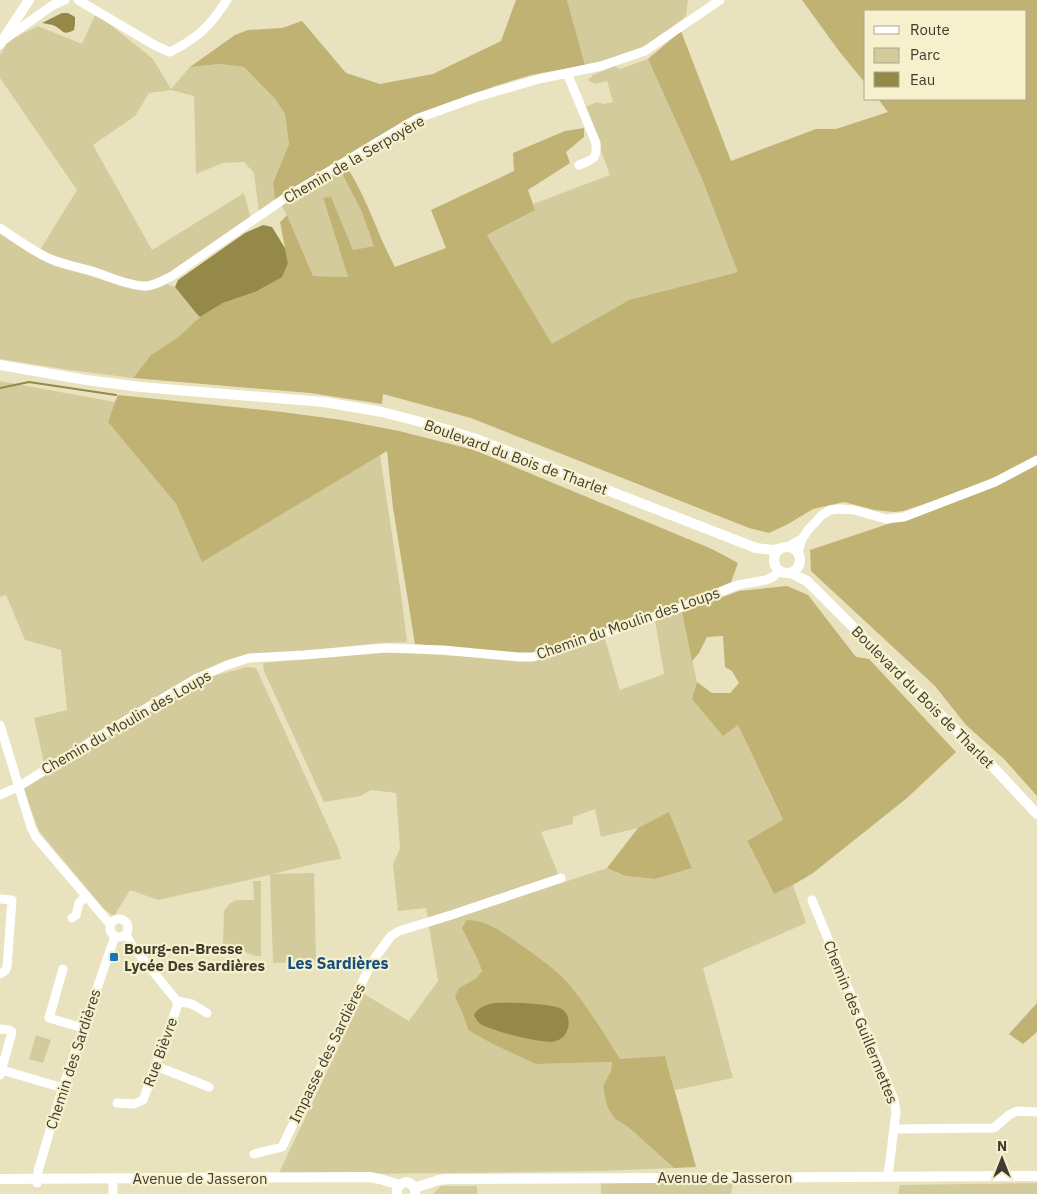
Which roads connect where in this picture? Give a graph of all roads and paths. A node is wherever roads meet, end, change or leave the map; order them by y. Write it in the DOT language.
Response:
graph roads {
  1 [pos="29,0"];
  2 [pos="65,0"];
  3 [pos="78,0"];
  4 [pos="227,0"];
  5 [pos="720,0"];
  6 [pos="1,42"];
  7 [pos="567,73"];
  8 [pos="578,165"];
  9 [pos="0,228"];
  10 [pos="0,365"];
  11 [pos="1037,460"];
  12 [pos="802,539"];
  13 [pos="756,548"];
  14 [pos="784,548"];
  15 [pos="798,552"];
  16 [pos="800,564"];
  17 [pos="776,567"];
  18 [pos="791,573"];
  19 [pos="807,581"];
  20 [pos="0,725"];
  21 [pos="18,786"];
  22 [pos="0,795"];
  23 [pos="1037,814"];
  24 [pos="561,878"];
  25 [pos="86,896"];
  26 [pos="0,900"];
  27 [pos="12,900"];
  28 [pos="22,900"];
  29 [pos="812,900"];
  30 [pos="72,918"];
  31 [pos="113,922"];
  32 [pos="126,934"];
  33 [pos="115,936"];
  34 [pos="63,969"];
  35 [pos="0,974"];
  36 [pos="177,1001"];
  37 [pos="207,1013"];
  38 [pos="83,1028"];
  39 [pos="0,1029"];
  40 [pos="156,1066"];
  41 [pos="1,1073"];
  42 [pos="209,1088"];
  43 [pos="62,1090"];
  44 [pos="117,1104"];
  45 [pos="1037,1112"];
  46 [pos="894,1129"];
  47 [pos="254,1154"];
  48 [pos="888,1176"];
  49 [pos="1037,1176"];
  50 [pos="0,1179"];
  51 [pos="37,1180"];
  52 [pos="113,1180"];
  53 [pos="0,1184"];
  54 [pos="398,1190"];
  55 [pos="414,1191"];
  56 [pos="113,1194"];
  1 -- 6 [label="main road"];
  2 -- 6 [label="street"];
  3 -- 4 [label="street"];
  5 -- 7 [label="street, Chemin de la Serpoyère"];
  7 -- 8 [label="street"];
  7 -- 9 [label="street, Chemin de la Serpoyère"];
  10 -- 13 [label="main road, Boulevard du Bois de Tharlet"];
  11 -- 12 [label="street"];
  12 -- 14 [label="street"];
  12 -- 15 [label="street"];
  13 -- 14 [label="main road, Boulevard du Bois de Tharlet"];
  13 -- 17 [label="main road, Boulevard du Bois de Tharlet"];
  14 -- 15 [label="main road"];
  14 -- 17 [label="main road"];
  15 -- 16 [label="main road"];
  16 -- 18 [label="main road"];
  16 -- 19 [label="main road, Boulevard du Bois de Tharlet"];
  17 -- 18 [label="main road"];
  17 -- 21 [label="street, Chemin du Moulin des Loups"];
  18 -- 19 [label="main road, Boulevard du Bois de Tharlet"];
  19 -- 23 [label="main road, Boulevard du Bois de Tharlet"];
  20 -- 21 [label="street"];
  21 -- 22 [label="street, Chemin du Moulin des Loups"];
  21 -- 25 [label="street"];
  24 -- 47 [label="street, Impasse des Sardières"];
  25 -- 30 [label="street"];
  25 -- 31 [label="street"];
  26 -- 27 [label="street"];
  27 -- 28 [label="street"];
  27 -- 35 [label="street"];
  29 -- 46 [label="street, Chemin des Guillermettes"];
  31 -- 32 [label="street"];
  31 -- 33 [label="street"];
  32 -- 33 [label="street"];
  32 -- 36 [label="street, Rue Bièvre"];
  33 -- 38 [label="street, Chemin des Sardières"];
  34 -- 38 [label="street"];
  36 -- 37 [label="street"];
  36 -- 40 [label="street, Rue Bièvre"];
  38 -- 43 [label="street, Chemin des Sardières"];
  39 -- 41 [label="street"];
  40 -- 42 [label="street"];
  40 -- 44 [label="street, Rue Bièvre"];
  41 -- 43 [label="street"];
  43 -- 51 [label="street, Chemin des Sardières"];
  45 -- 46 [label="street"];
  46 -- 48 [label="street, Chemin des Guillermettes"];
  48 -- 49 [label="main road, Avenue de Jasseron"];
  48 -- 55 [label="main road, Avenue de Jasseron"];
  50 -- 51 [label="main road, Avenue de Jasseron"];
  51 -- 52 [label="main road, Avenue de Jasseron"];
  51 -- 53 [label="main road, Avenue de Jasseron"];
  52 -- 54 [label="main road, Avenue de Jasseron"];
  52 -- 56 [label="street"];
  54 -- 55 [label="main road, Avenue de Jasseron"];
}
